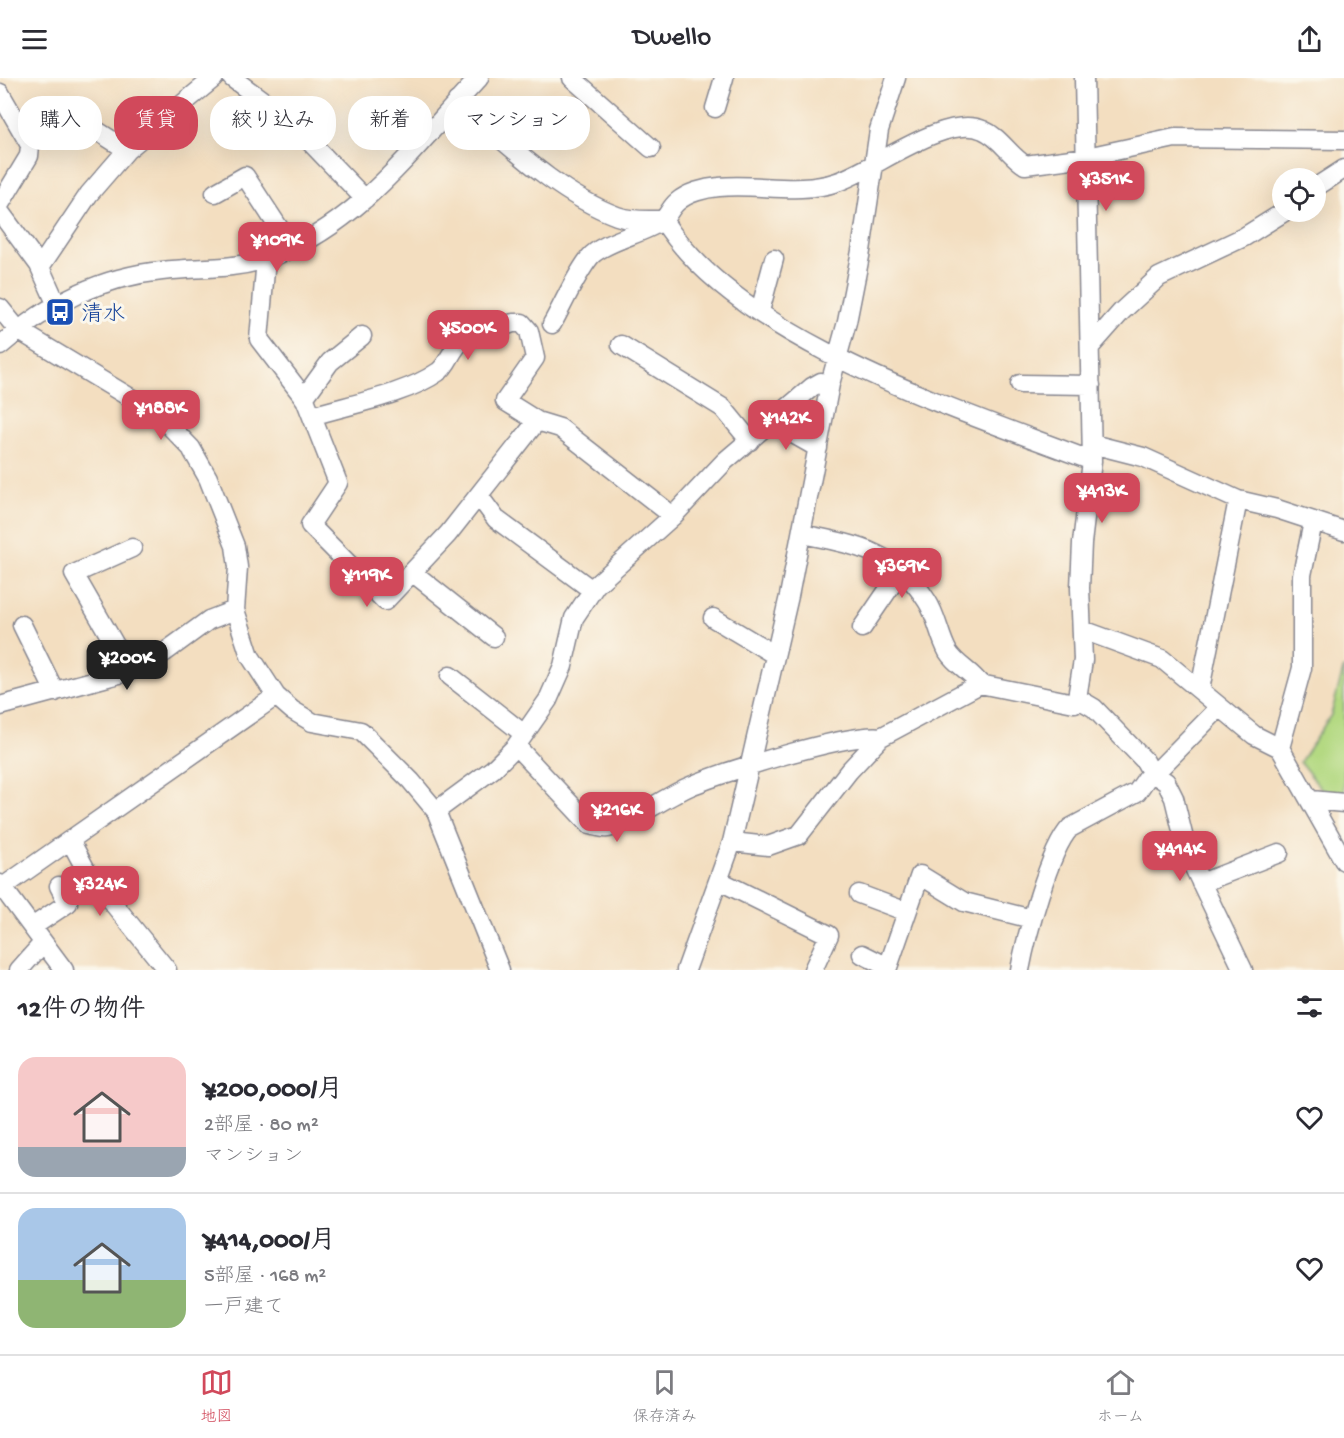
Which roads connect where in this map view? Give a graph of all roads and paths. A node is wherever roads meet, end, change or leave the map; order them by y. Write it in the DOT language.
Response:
graph roads {
  1 [pos="213,78"];
  2 [pos="232,78"];
  3 [pos="479,78"];
  4 [pos="572,78"];
  5 [pos="724,78"];
  6 [pos="896,78"];
  7 [pos="1084,78"];
  8 [pos="0,93"];
  9 [pos="191,96"];
  10 [pos="462,96"];
  11 [pos="715,108"];
  12 [pos="444,116"];
  13 [pos="1344,140"];
  14 [pos="651,148"];
  15 [pos="126,150"];
  16 [pos="516,150"];
  17 [pos="1087,156"];
  18 [pos="874,166"];
  19 [pos="1344,169"];
  20 [pos="1326,181"];
  21 [pos="215,193"];
  22 [pos="365,199"];
  23 [pos="0,204"];
  24 [pos="0,212"];
  25 [pos="663,220"];
  26 [pos="1272,220"];
  27 [pos="292,248"];
  28 [pos="266,259"];
  29 [pos="774,259"];
  30 [pos="40,267"];
  31 [pos="56,303"];
  32 [pos="0,308"];
  33 [pos="760,312"];
  34 [pos="552,324"];
  35 [pos="18,330"];
  36 [pos="362,336"];
  37 [pos="621,345"];
  38 [pos="0,346"];
  39 [pos="1091,346"];
  40 [pos="837,356"];
  41 [pos="830,384"];
  42 [pos="1020,384"];
  43 [pos="1091,385"];
  44 [pos="304,398"];
  45 [pos="312,416"];
  46 [pos="537,421"];
  47 [pos="772,422"];
  48 [pos="750,441"];
  49 [pos="818,448"];
  50 [pos="1092,452"];
  51 [pos="478,496"];
  52 [pos="1238,500"];
  53 [pos="673,516"];
  54 [pos="1313,522"];
  55 [pos="1344,531"];
  56 [pos="802,534"];
  57 [pos="132,548"];
  58 [pos="901,571"];
  59 [pos="412,572"];
  60 [pos="592,590"];
  61 [pos="235,610"];
  62 [pos="713,618"];
  63 [pos="22,625"];
  64 [pos="862,628"];
  65 [pos="1083,630"];
  66 [pos="494,637"];
  67 [pos="775,655"];
  68 [pos="130,671"];
  69 [pos="450,676"];
  70 [pos="980,684"];
  71 [pos="1200,689"];
  72 [pos="56,692"];
  73 [pos="276,696"];
  74 [pos="1077,698"];
  75 [pos="0,706"];
  76 [pos="1220,707"];
  77 [pos="881,737"];
  78 [pos="520,740"];
  79 [pos="1280,748"];
  80 [pos="750,765"];
  81 [pos="1151,772"];
  82 [pos="1311,800"];
  83 [pos="1344,803"];
  84 [pos="436,811"];
  85 [pos="70,840"];
  86 [pos="732,843"];
  87 [pos="1278,853"];
  88 [pos="1344,861"];
  89 [pos="720,881"];
  90 [pos="1201,883"];
  91 [pos="59,886"];
  92 [pos="1,887"];
  93 [pos="859,894"];
  94 [pos="907,912"];
  95 [pos="1032,919"];
  96 [pos="32,927"];
  97 [pos="44,943"];
  98 [pos="862,954"];
  99 [pos="19,970"];
  100 [pos="63,970"];
  101 [pos="167,970"];
  102 [pos="500,970"];
  103 [pos="686,970"];
  104 [pos="813,970"];
  105 [pos="1020,970"];
  106 [pos="1243,970"];
  1 -- 9 [label="street"];
  2 -- 22 [label="street"];
  3 -- 10 [label="street"];
  4 -- 14 [label="street"];
  5 -- 11 [label="street"];
  6 -- 18 [label="street"];
  7 -- 17 [label="street"];
  8 -- 23 [label="street"];
  12 -- 22 [label="street"];
  13 -- 17 [label="street"];
  15 -- 30 [label="street"];
  16 -- 25 [label="street"];
  17 -- 18 [label="street"];
  17 -- 39 [label="street"];
  18 -- 25 [label="street"];
  18 -- 40 [label="street"];
  19 -- 20 [label="street"];
  21 -- 27 [label="street"];
  22 -- 27 [label="street"];
  24 -- 30 [label="street"];
  25 -- 33 [label="street"];
  25 -- 34 [label="street"];
  26 -- 39 [label="street"];
  27 -- 28 [label="street"];
  28 -- 31 [label="street"];
  28 -- 44 [label="street"];
  29 -- 33 [label="street"];
  30 -- 31 [label="street"];
  31 -- 35 [label="street"];
  32 -- 35 [label="street"];
  33 -- 40 [label="street"];
  35 -- 38 [label="street"];
  35 -- 61 [label="street"];
  36 -- 44 [label="street"];
  37 -- 48 [label="street"];
  39 -- 43 [label="street"];
  40 -- 41 [label="street"];
  40 -- 50 [label="street"];
  41 -- 47 [label="street"];
  41 -- 49 [label="street"];
  42 -- 43 [label="street"];
  43 -- 50 [label="street"];
  44 -- 45 [label="street"];
  45 -- 46 [label="street"];
  45 -- 59 [label="street"];
  46 -- 51 [label="street"];
  46 -- 53 [label="street"];
  47 -- 48 [label="street"];
  47 -- 49 [label="street"];
  48 -- 53 [label="street"];
  49 -- 56 [label="street"];
  50 -- 52 [label="street"];
  50 -- 65 [label="street"];
  51 -- 59 [label="street"];
  51 -- 60 [label="street"];
  52 -- 54 [label="street"];
  52 -- 71 [label="street"];
  53 -- 60 [label="street"];
  54 -- 55 [label="street"];
  54 -- 79 [label="street"];
  56 -- 58 [label="street"];
  56 -- 67 [label="street"];
  57 -- 68 [label="street"];
  58 -- 64 [label="street"];
  58 -- 70 [label="street"];
  59 -- 66 [label="street"];
  60 -- 78 [label="street"];
  61 -- 68 [label="street"];
  61 -- 73 [label="street"];
  62 -- 67 [label="street"];
  63 -- 72 [label="street"];
  65 -- 71 [label="street"];
  65 -- 74 [label="street"];
  67 -- 80 [label="street"];
  68 -- 72 [label="street"];
  69 -- 78 [label="street"];
  70 -- 74 [label="street"];
  70 -- 77 [label="street"];
  71 -- 76 [label="street"];
  72 -- 75 [label="street"];
  73 -- 84 [label="street"];
  73 -- 85 [label="street"];
  74 -- 81 [label="street"];
  76 -- 79 [label="street"];
  76 -- 81 [label="street"];
  77 -- 80 [label="street"];
  77 -- 86 [label="street"];
  78 -- 80 [label="street"];
  78 -- 84 [label="street"];
  79 -- 82 [label="street"];
  80 -- 86 [label="street"];
  81 -- 90 [label="street"];
  81 -- 95 [label="street"];
  82 -- 83 [label="street"];
  82 -- 88 [label="street"];
  84 -- 102 [label="street"];
  85 -- 92 [label="street"];
  85 -- 101 [label="street"];
  86 -- 89 [label="street"];
  87 -- 90 [label="street"];
  89 -- 103 [label="street"];
  89 -- 104 [label="street"];
  90 -- 106 [label="street"];
  91 -- 96 [label="street"];
  92 -- 96 [label="street"];
  93 -- 94 [label="street"];
  94 -- 95 [label="street"];
  94 -- 98 [label="street"];
  95 -- 105 [label="street"];
  96 -- 97 [label="street"];
  97 -- 99 [label="street"];
  97 -- 100 [label="street"];
}
